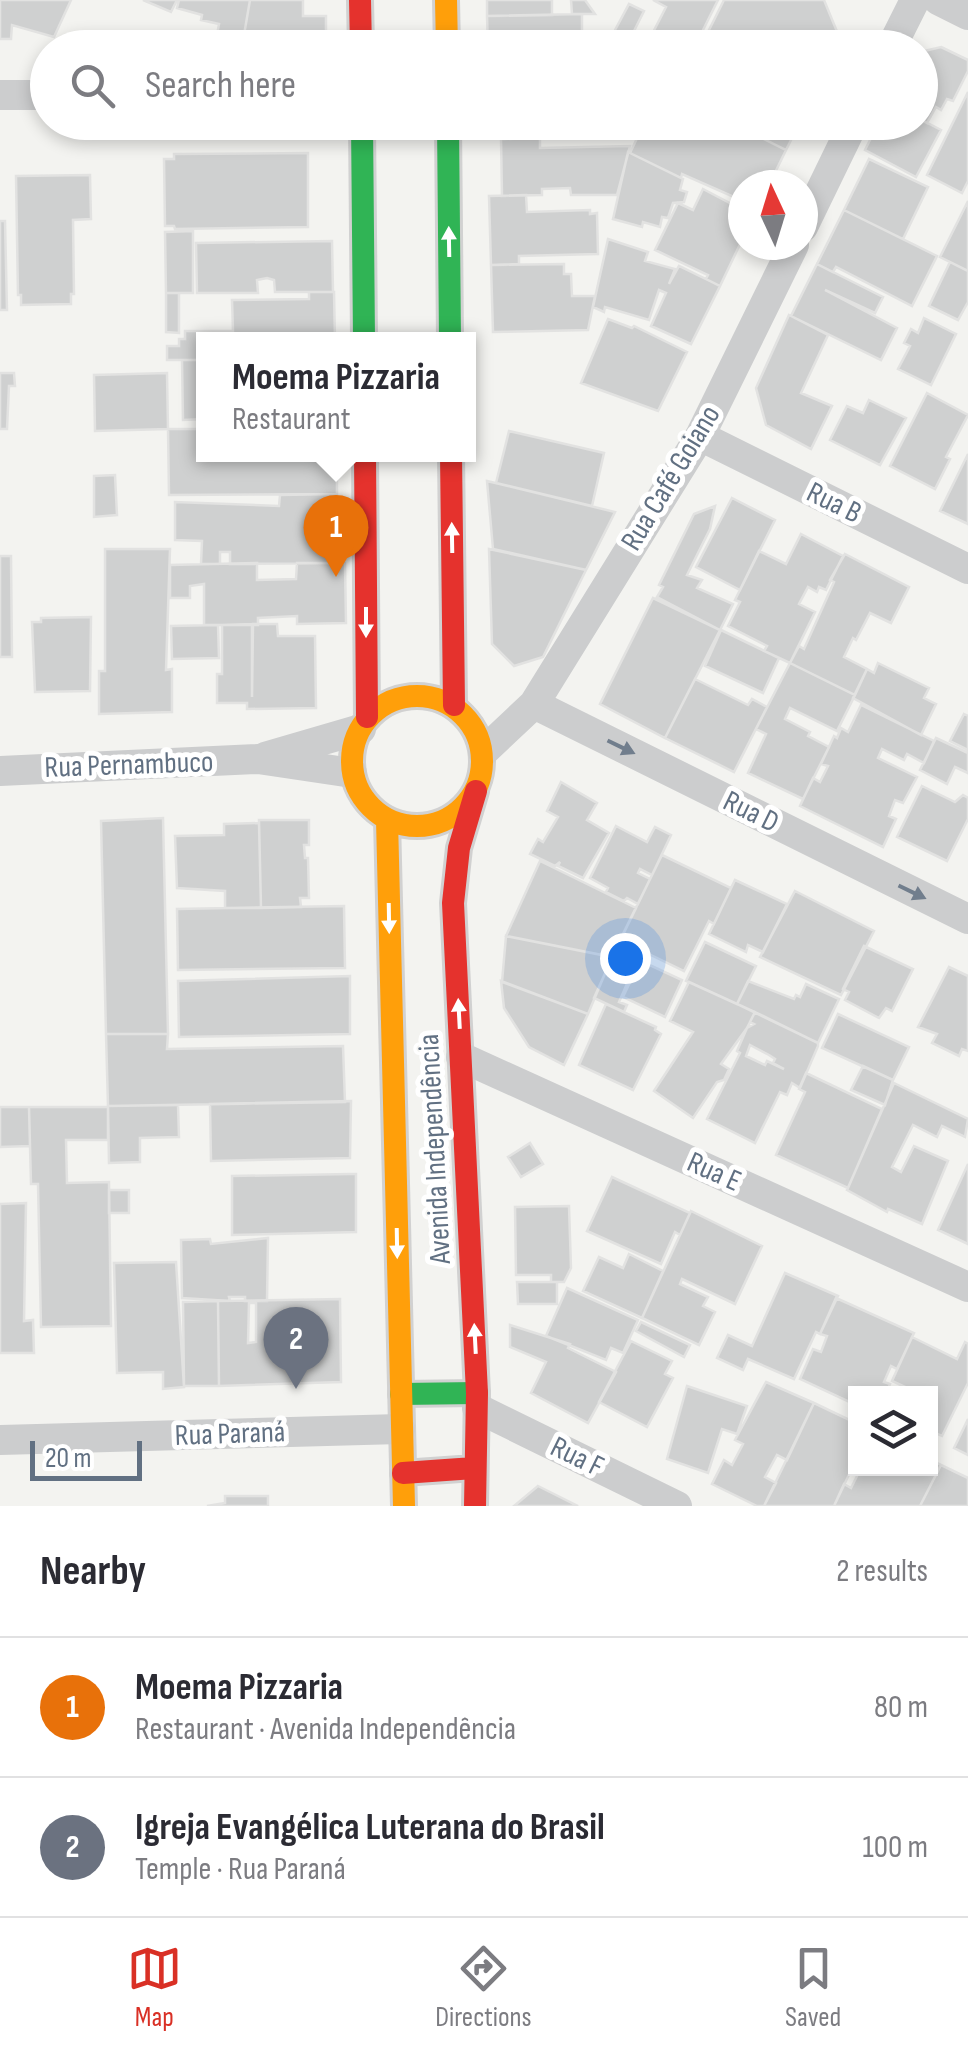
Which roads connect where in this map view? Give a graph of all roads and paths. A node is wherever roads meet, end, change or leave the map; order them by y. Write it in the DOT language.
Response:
graph roads {
  1 [pos="360,0"];
  2 [pos="446,0"];
  3 [pos="914,0"];
  4 [pos="938,0"];
  5 [pos="968,16"];
  6 [pos="361,30"];
  7 [pos="447,30"];
  8 [pos="900,30"];
  9 [pos="30,95"];
  10 [pos="0,96"];
  11 [pos="362,140"];
  12 [pos="448,140"];
  13 [pos="845,140"];
  14 [pos="818,196"];
  15 [pos="787,260"];
  16 [pos="364,332"];
  17 [pos="450,332"];
  18 [pos="700,436"];
  19 [pos="365,462"];
  20 [pos="451,462"];
  21 [pos="968,569"];
  22 [pos="534,704"];
  23 [pos="454,705"];
  24 [pos="364,723"];
  25 [pos="483,752"];
  26 [pos="258,759"];
  27 [pos="0,770"];
  28 [pos="352,773"];
  29 [pos="476,792"];
  30 [pos="386,820"];
  31 [pos="968,920"];
  32 [pos="460,1057"];
  33 [pos="968,1288"];
  34 [pos="401,1394"];
  35 [pos="477,1400"];
  36 [pos="400,1429"];
  37 [pos="0,1440"];
  38 [pos="474,1468"];
  39 [pos="403,1473"];
  40 [pos="404,1506"];
  41 [pos="475,1506"];
  42 [pos="677,1506"];
  1 -- 6 [label="street"];
  2 -- 7 [label="street"];
  3 -- 8 [label="street"];
  4 -- 5 [label="street"];
  9 -- 10 [label="street"];
  11 -- 16 [label="street"];
  17 -- 12 [label="street, one-way"];
  13 -- 14 [label="street"];
  15 -- 18 [label="street, Rua Café Goiano"];
  18 -- 21 [label="street, Rua B"];
  18 -- 22 [label="street, Rua Café Goiano"];
  19 -- 24 [label="street, one-way"];
  23 -- 20 [label="street, one-way"];
  22 -- 25 [label="street, Rua Café Goiano"];
  22 -- 31 [label="street, Rua D, one-way"];
  23 -- 24 [label="street"];
  23 -- 25 [label="street"];
  24 -- 26 [label="street, Rua Pernambuco"];
  24 -- 28 [label="street"];
  25 -- 29 [label="street"];
  26 -- 27 [label="street, Rua Pernambuco"];
  26 -- 28 [label="street, Rua Pernambuco"];
  28 -- 30 [label="street"];
  29 -- 30 [label="street"];
  32 -- 29 [label="street, Avenida Independência, one-way"];
  30 -- 34 [label="street, Avenida Independência, one-way"];
  32 -- 33 [label="street, Rua E"];
  35 -- 32 [label="street, Avenida Independência, one-way"];
  34 -- 35 [label="street"];
  34 -- 36 [label="street, Avenida Independência"];
  35 -- 38 [label="street, Avenida Independência"];
  35 -- 42 [label="street, Rua F"];
  36 -- 37 [label="street, Rua Paraná"];
  36 -- 39 [label="street, Avenida Independência"];
  38 -- 39 [label="street"];
  38 -- 41 [label="street, Avenida Independência"];
  39 -- 40 [label="street, Avenida Independência"];
}
